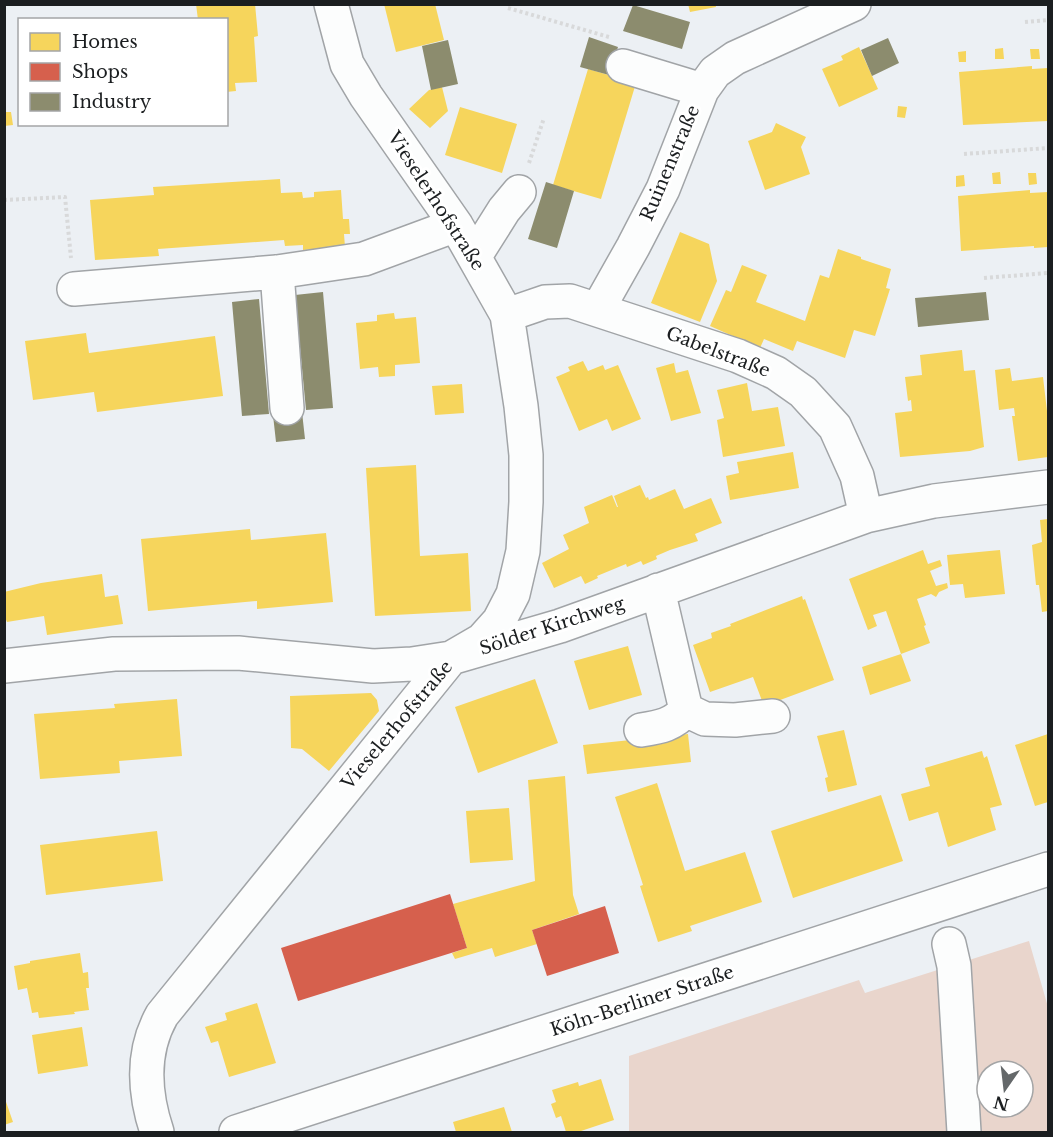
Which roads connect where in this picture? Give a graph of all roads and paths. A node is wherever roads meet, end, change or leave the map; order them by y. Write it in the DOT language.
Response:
graph roads {
  1 [pos="332,4"];
  2 [pos="854,4"];
  3 [pos="508,8"];
  4 [pos="1048,20"];
  5 [pos="1025,22"];
  6 [pos="623,66"];
  7 [pos="702,90"];
  8 [pos="543,118"];
  9 [pos="1048,148"];
  10 [pos="964,154"];
  11 [pos="519,192"];
  12 [pos="4,200"];
  13 [pos="456,225"];
  14 [pos="475,256"];
  15 [pos="277,272"];
  16 [pos="1048,273"];
  17 [pos="984,278"];
  18 [pos="74,289"];
  19 [pos="598,309"];
  20 [pos="507,315"];
  21 [pos="287,408"];
  22 [pos="1048,487"];
  23 [pos="866,516"];
  24 [pos="658,590"];
  25 [pos="451,658"];
  26 [pos="4,666"];
  27 [pos="686,710"];
  28 [pos="773,716"];
  29 [pos="641,730"];
  30 [pos="1048,869"];
  31 [pos="949,944"];
  32 [pos="158,1132"];
  33 [pos="236,1132"];
  34 [pos="964,1132"];
  1 -- 13 [label="street, Vieselerhofstraße"];
  2 -- 7 [label="street, Ruinenstraße"];
  3 -- 6 [label="path"];
  4 -- 5 [label="path"];
  6 -- 7 [label="street"];
  7 -- 19 [label="street, Ruinenstraße"];
  8 -- 11 [label="path"];
  9 -- 10 [label="path"];
  11 -- 14 [label="street"];
  12 -- 18 [label="path"];
  13 -- 14 [label="street, Vieselerhofstraße"];
  13 -- 15 [label="street"];
  14 -- 20 [label="street, Vieselerhofstraße"];
  15 -- 18 [label="street"];
  15 -- 21 [label="street"];
  16 -- 17 [label="path"];
  19 -- 20 [label="street"];
  19 -- 23 [label="street, Gabelstraße"];
  20 -- 25 [label="street, Vieselerhofstraße"];
  22 -- 23 [label="street, Sölder Kirchweg"];
  23 -- 24 [label="street, Sölder Kirchweg"];
  24 -- 25 [label="street, Sölder Kirchweg"];
  24 -- 27 [label="street"];
  25 -- 26 [label="street, Sölder Kirchweg"];
  25 -- 32 [label="street, Vieselerhofstraße"];
  27 -- 28 [label="street"];
  27 -- 29 [label="street"];
  30 -- 33 [label="street, Köln-Berliner Straße"];
  31 -- 34 [label="street"];
}
